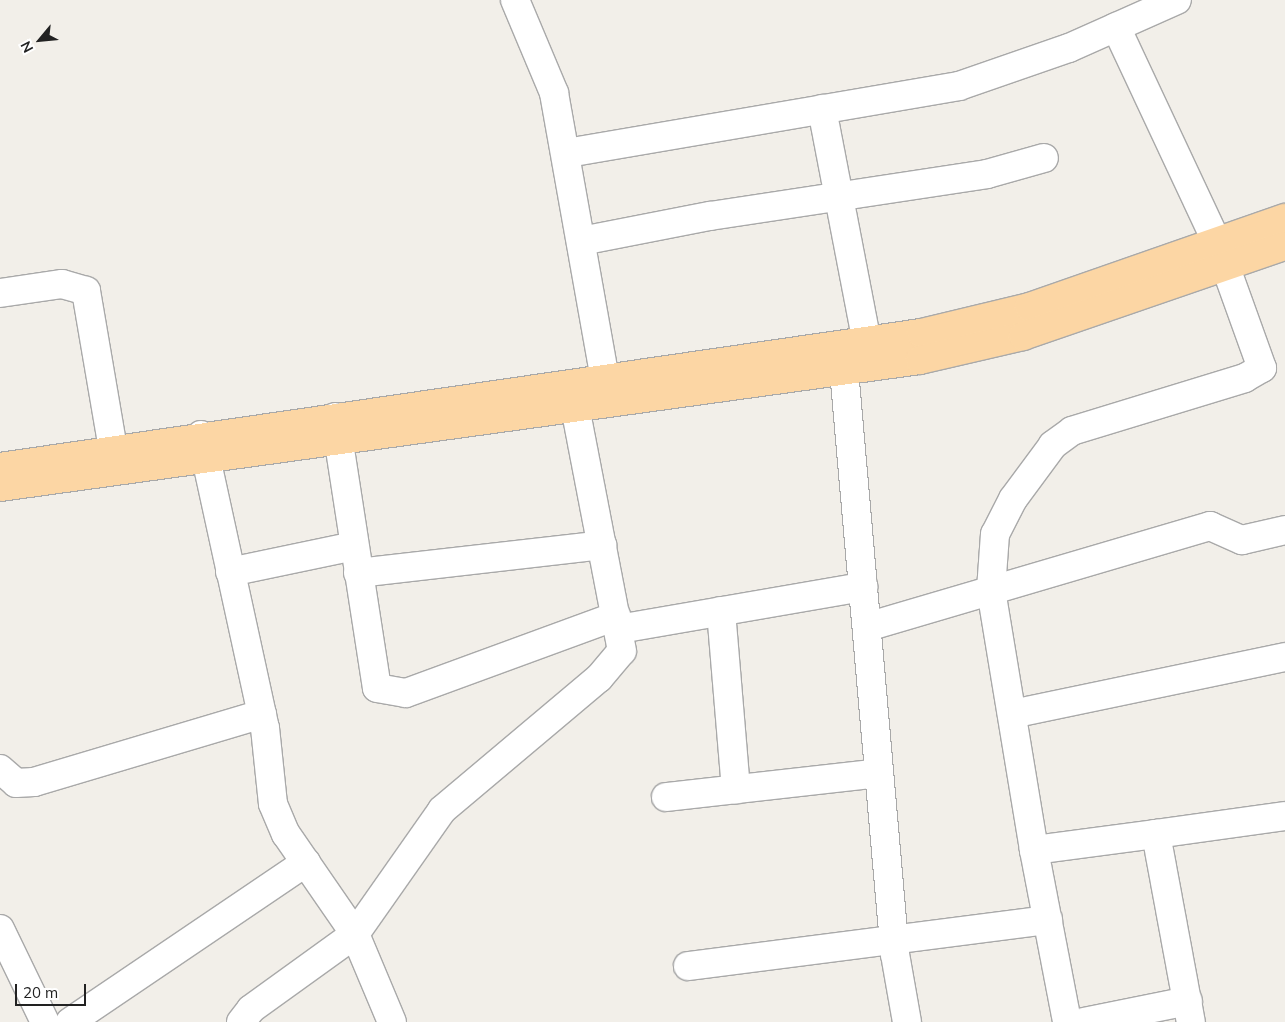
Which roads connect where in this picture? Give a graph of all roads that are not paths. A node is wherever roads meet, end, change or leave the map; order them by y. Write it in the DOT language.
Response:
graph roads {
  1 [pos="516,0"];
  2 [pos="1177,0"];
  3 [pos="1116,27"];
  4 [pos="822,110"];
  5 [pos="567,153"];
  6 [pos="1044,158"];
  7 [pos="839,197"];
  8 [pos="1285,218"];
  9 [pos="581,241"];
  10 [pos="1217,243"];
  11 [pos="1285,246"];
  12 [pos="1226,269"];
  13 [pos="0,293"];
  14 [pos="869,355"];
  15 [pos="844,370"];
  16 [pos="605,380"];
  17 [pos="572,397"];
  18 [pos="336,429"];
  19 [pos="203,446"];
  20 [pos="113,449"];
  21 [pos="87,463"];
  22 [pos="0,467"];
  23 [pos="0,487"];
  24 [pos="1285,530"];
  25 [pos="602,545"];
  26 [pos="354,546"];
  27 [pos="230,572"];
  28 [pos="358,573"];
  29 [pos="863,587"];
  30 [pos="991,590"];
  31 [pos="721,611"];
  32 [pos="618,622"];
  33 [pos="867,627"];
  34 [pos="1285,657"];
  35 [pos="262,714"];
  36 [pos="1012,714"];
  37 [pos="0,768"];
  38 [pos="879,773"];
  39 [pos="736,789"];
  40 [pos="666,797"];
  41 [pos="1285,816"];
  42 [pos="1156,834"];
  43 [pos="1034,850"];
  44 [pos="306,862"];
  45 [pos="1048,920"];
  46 [pos="0,928"];
  47 [pos="355,934"];
  48 [pos="894,939"];
  49 [pos="688,966"];
  50 [pos="1189,1012"];
  51 [pos="45,1022"];
  52 [pos="70,1022"];
  53 [pos="241,1022"];
  54 [pos="392,1022"];
  55 [pos="907,1022"];
  56 [pos="1067,1022"];
  57 [pos="1084,1022"];
  1 -- 5 [label="street"];
  2 -- 3 [label="street"];
  3 -- 4 [label="street"];
  3 -- 10 [label="street"];
  4 -- 5 [label="street"];
  4 -- 7 [label="street"];
  5 -- 9 [label="street"];
  6 -- 7 [label="street"];
  7 -- 9 [label="street"];
  7 -- 14 [label="street"];
  8 -- 10 [label="main road"];
  9 -- 16 [label="street"];
  10 -- 12 [label="street"];
  10 -- 14 [label="main road"];
  11 -- 12 [label="main road"];
  12 -- 14 [label="main road"];
  12 -- 30 [label="street"];
  13 -- 20 [label="street"];
  14 -- 15 [label="main road"];
  14 -- 16 [label="main road"];
  15 -- 17 [label="main road"];
  15 -- 29 [label="street"];
  16 -- 17 [label="main road"];
  17 -- 18 [label="main road"];
  17 -- 25 [label="street"];
  18 -- 19 [label="main road"];
  18 -- 26 [label="street"];
  19 -- 20 [label="main road"];
  19 -- 21 [label="main road"];
  19 -- 27 [label="street"];
  20 -- 21 [label="main road"];
  21 -- 22 [label="main road"];
  21 -- 23 [label="main road"];
  24 -- 30 [label="street"];
  25 -- 28 [label="street"];
  25 -- 32 [label="street"];
  26 -- 27 [label="street"];
  26 -- 28 [label="street"];
  27 -- 35 [label="street"];
  28 -- 32 [label="street"];
  29 -- 31 [label="street"];
  29 -- 33 [label="street"];
  30 -- 33 [label="street"];
  30 -- 36 [label="street"];
  31 -- 32 [label="street"];
  31 -- 39 [label="street"];
  32 -- 47 [label="street"];
  33 -- 38 [label="street"];
  34 -- 36 [label="street"];
  35 -- 37 [label="street"];
  35 -- 44 [label="street"];
  36 -- 43 [label="street"];
  38 -- 39 [label="street"];
  38 -- 48 [label="street"];
  39 -- 40 [label="street"];
  41 -- 42 [label="street"];
  42 -- 43 [label="street"];
  42 -- 50 [label="street"];
  43 -- 45 [label="street"];
  44 -- 47 [label="street"];
  44 -- 52 [label="street"];
  45 -- 48 [label="street"];
  45 -- 56 [label="street"];
  46 -- 51 [label="street"];
  47 -- 53 [label="street"];
  47 -- 54 [label="street"];
  48 -- 49 [label="street"];
  48 -- 55 [label="street"];
  50 -- 57 [label="street"];
}
